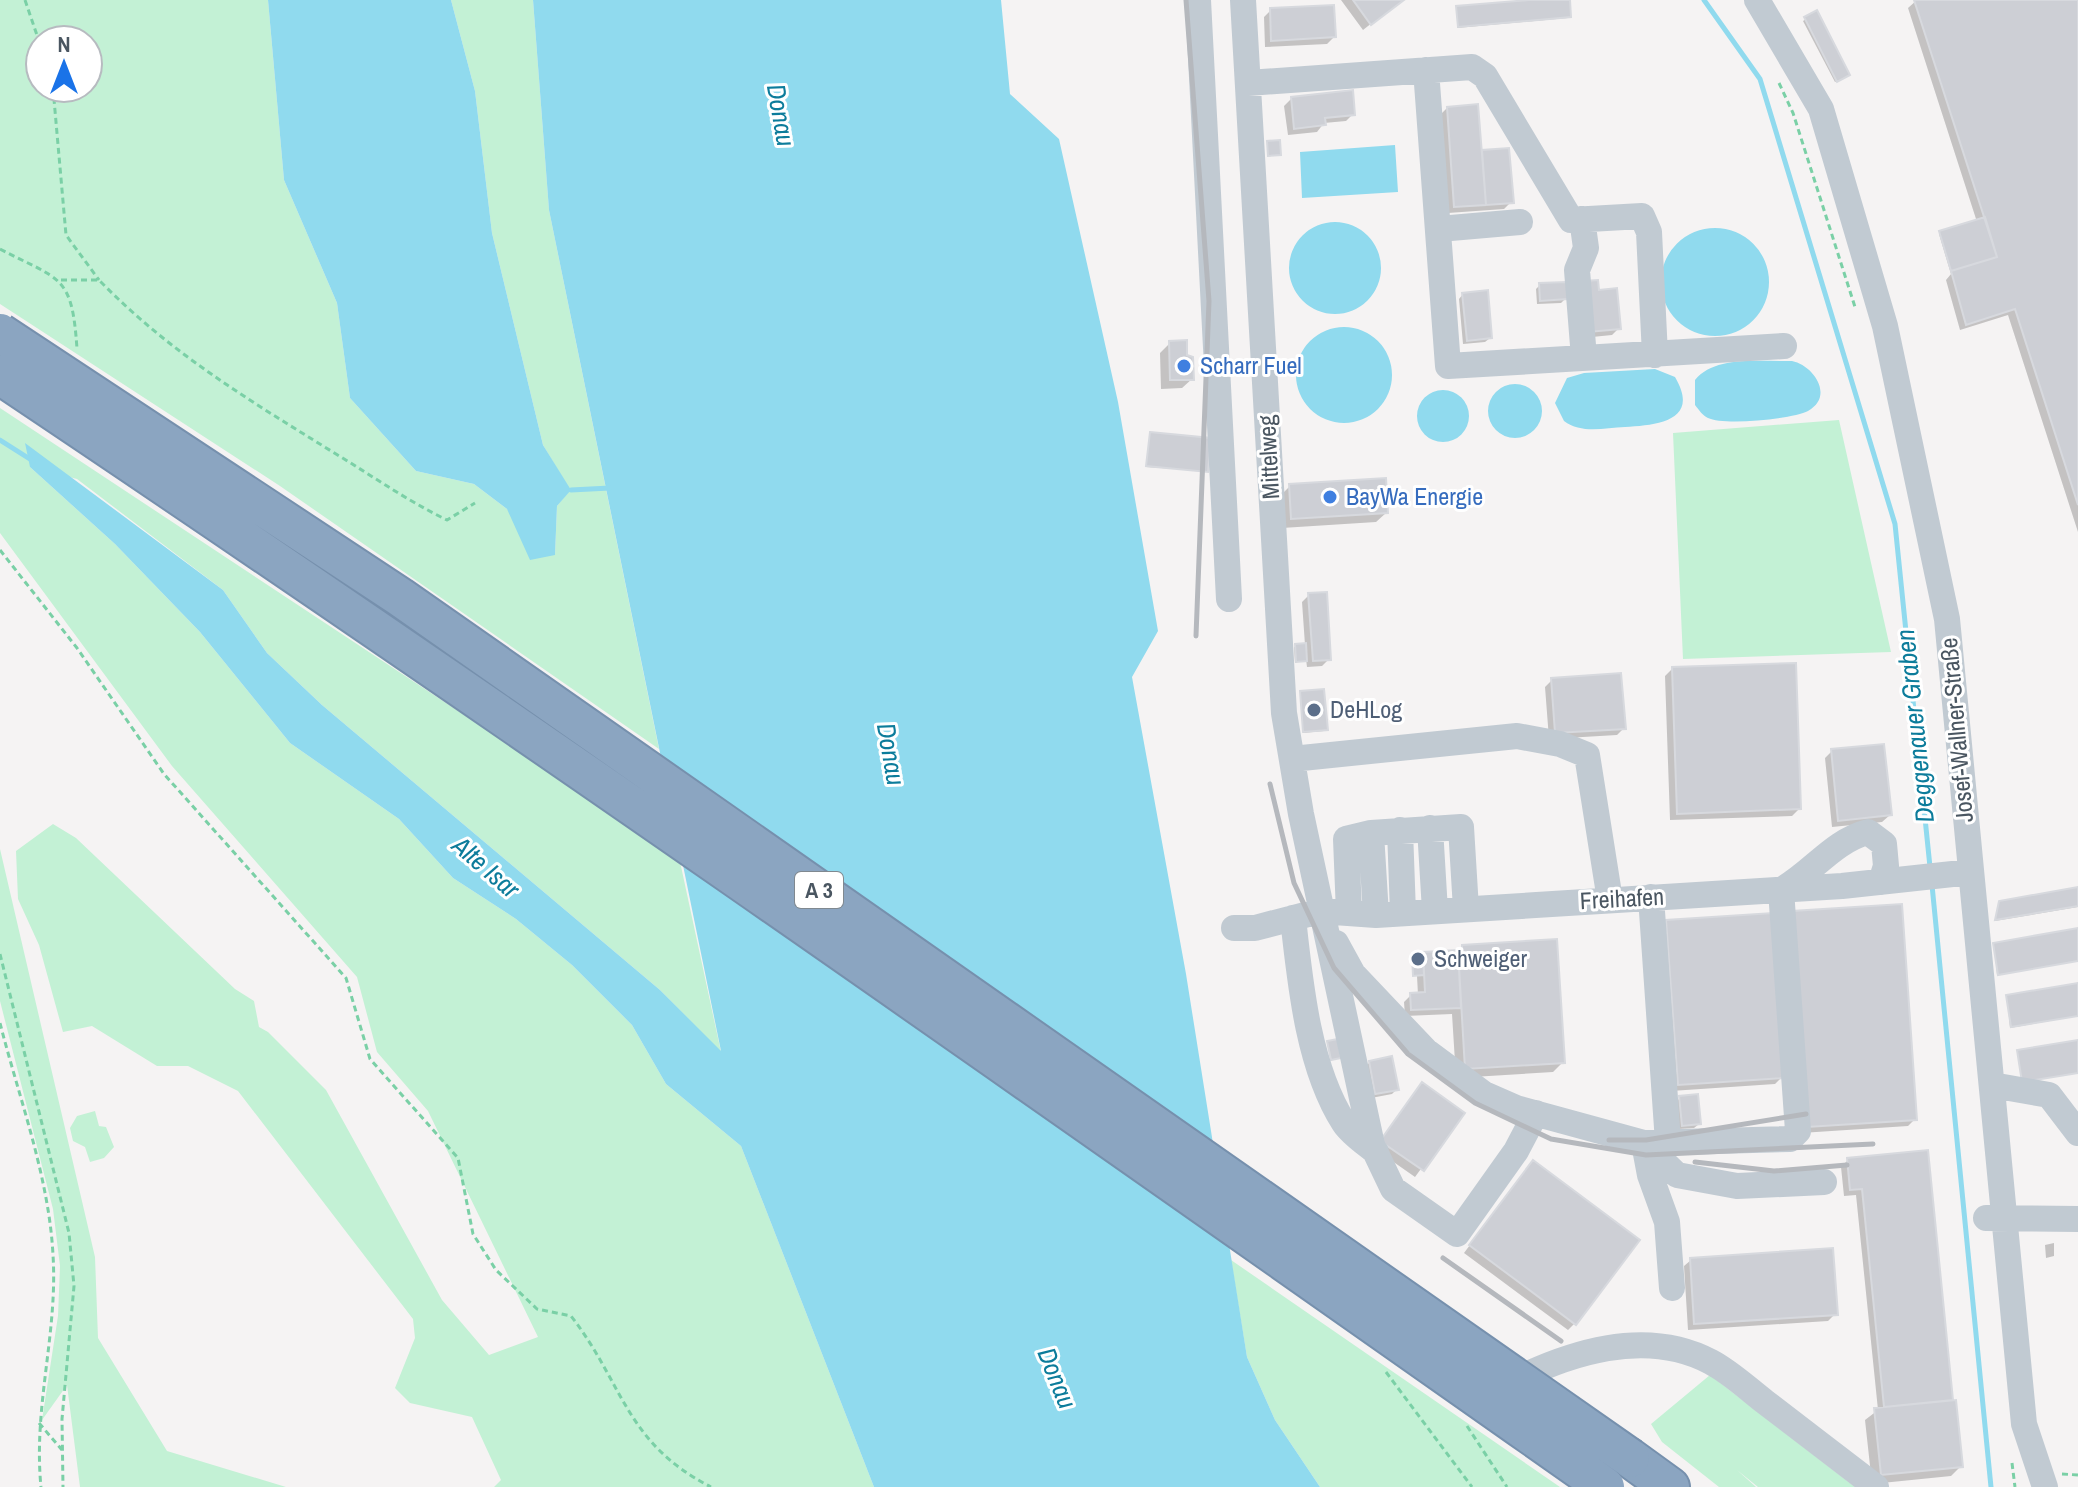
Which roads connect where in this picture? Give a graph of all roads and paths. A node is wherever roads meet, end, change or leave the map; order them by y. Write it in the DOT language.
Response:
graph roads {
  1 [pos="25,0"];
  2 [pos="1198,0"];
  3 [pos="1243,0"];
  4 [pos="1757,0"];
  5 [pos="33,24"];
  6 [pos="1426,70"];
  7 [pos="1773,72"];
  8 [pos="1248,83"];
  9 [pos="54,104"];
  10 [pos="1582,219"];
  11 [pos="1520,222"];
  12 [pos="1439,229"];
  13 [pos="0,249"];
  14 [pos="61,280"];
  15 [pos="99,280"];
  16 [pos="1855,309"];
  17 [pos="0,333"];
  18 [pos="1784,346"];
  19 [pos="77,350"];
  20 [pos="1655,355"];
  21 [pos="1584,358"];
  22 [pos="0,375"];
  23 [pos="475,503"];
  24 [pos="0,550"];
  25 [pos="1229,599"];
  26 [pos="1292,759"];
  27 [pos="1430,828"];
  28 [pos="1400,830"];
  29 [pos="1371,833"];
  30 [pos="1971,872"];
  31 [pos="1881,882"];
  32 [pos="1781,890"];
  33 [pos="1651,897"];
  34 [pos="1610,900"];
  35 [pos="1466,909"];
  36 [pos="1320,911"];
  37 [pos="1435,911"];
  38 [pos="1349,913"];
  39 [pos="1403,913"];
  40 [pos="1376,915"];
  41 [pos="1293,918"];
  42 [pos="1234,928"];
  43 [pos="0,954"];
  44 [pos="0,1023"];
  45 [pos="1992,1085"];
  46 [pos="1536,1113"];
  47 [pos="2078,1133"];
  48 [pos="1656,1143"];
  49 [pos="1376,1152"];
  50 [pos="1824,1182"];
  51 [pos="2074,1216"];
  52 [pos="1995,1218"];
  53 [pos="1672,1288"];
  54 [pos="1386,1372"];
  55 [pos="1465,1406"];
  56 [pos="39,1423"];
  57 [pos="62,1450"];
  58 [pos="41,1487"];
  59 [pos="63,1487"];
  60 [pos="711,1487"];
  61 [pos="1472,1487"];
  62 [pos="1507,1487"];
  63 [pos="1605,1487"];
  64 [pos="1670,1487"];
  65 [pos="1876,1487"];
  66 [pos="2045,1487"];
  1 -- 5 [label="path"];
  2 -- 25 [label="street"];
  3 -- 8 [label="street, Mittelweg"];
  4 -- 30 [label="street, Josef-Wallner-Straße"];
  6 -- 8 [label="street"];
  6 -- 10 [label="street"];
  6 -- 12 [label="street"];
  7 -- 16 [label="path"];
  8 -- 26 [label="street, Mittelweg"];
  9 -- 15 [label="path"];
  10 -- 20 [label="street"];
  10 -- 21 [label="street"];
  11 -- 12 [label="street"];
  12 -- 21 [label="street"];
  13 -- 14 [label="path"];
  14 -- 15 [label="path"];
  14 -- 19 [label="path"];
  15 -- 23 [label="path"];
  17 -- 64 [label="highway, A 3, bridge"];
  18 -- 20 [label="street"];
  20 -- 21 [label="street"];
  22 -- 63 [label="highway, A 3, bridge"];
  24 -- 60 [label="path"];
  26 -- 34 [label="street"];
  26 -- 36 [label="street, Mittelweg"];
  27 -- 28 [label="street"];
  27 -- 35 [label="street"];
  27 -- 37 [label="street"];
  28 -- 29 [label="street"];
  28 -- 39 [label="street"];
  29 -- 38 [label="street"];
  29 -- 40 [label="street"];
  30 -- 31 [label="street, Freihafen"];
  30 -- 45 [label="street, Josef-Wallner-Straße"];
  31 -- 32 [label="street, Freihafen"];
  31 -- 32 [label="street"];
  32 -- 33 [label="street, Freihafen"];
  32 -- 48 [label="street"];
  33 -- 34 [label="street, Freihafen"];
  33 -- 48 [label="street"];
  34 -- 35 [label="street, Freihafen"];
  35 -- 37 [label="street, Freihafen"];
  36 -- 38 [label="street, Freihafen"];
  36 -- 41 [label="street, Freihafen"];
  36 -- 46 [label="street"];
  36 -- 49 [label="street"];
  37 -- 39 [label="street, Freihafen"];
  38 -- 40 [label="street, Freihafen"];
  39 -- 40 [label="street, Freihafen"];
  41 -- 42 [label="street, Freihafen"];
  41 -- 49 [label="street"];
  43 -- 57 [label="path"];
  44 -- 56 [label="path"];
  45 -- 47 [label="street"];
  45 -- 52 [label="street, Josef-Wallner-Straße"];
  46 -- 48 [label="street"];
  46 -- 49 [label="street"];
  48 -- 50 [label="street"];
  48 -- 53 [label="street"];
  51 -- 52 [label="street"];
  52 -- 66 [label="street, Josef-Wallner-Straße"];
  54 -- 61 [label="path"];
  55 -- 62 [label="path"];
  55 -- 65 [label="street"];
  56 -- 57 [label="path"];
  56 -- 58 [label="path"];
  57 -- 59 [label="path"];
}
